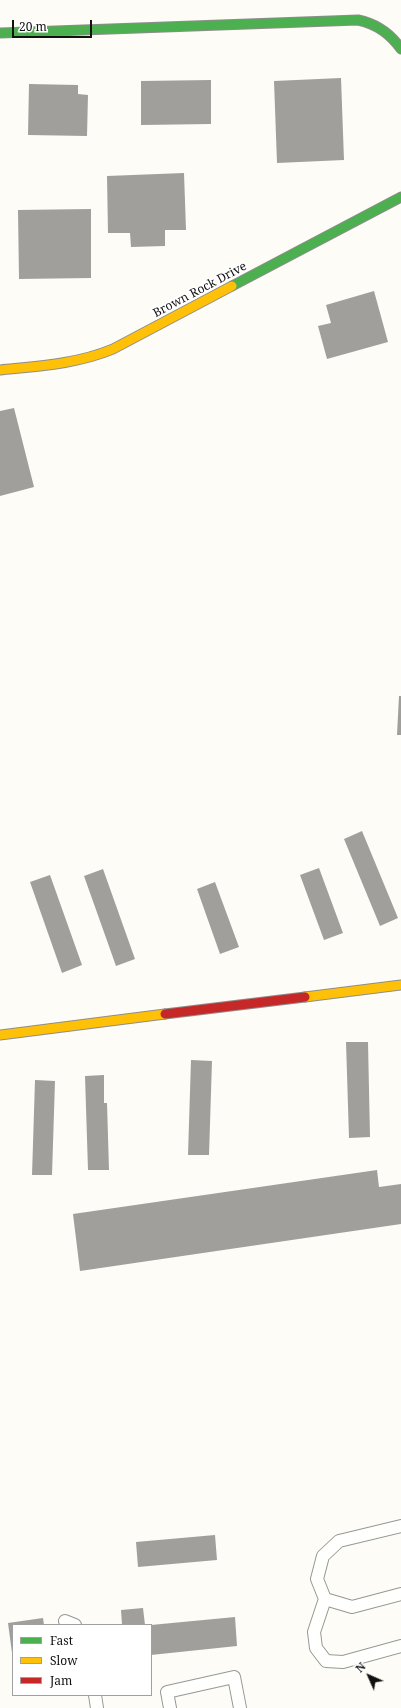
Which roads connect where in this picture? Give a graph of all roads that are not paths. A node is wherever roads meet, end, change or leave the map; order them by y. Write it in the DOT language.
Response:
graph roads {
  1 [pos="0,33"];
  2 [pos="401,49"];
  3 [pos="401,197"];
  4 [pos="0,370"];
  5 [pos="401,985"];
  6 [pos="0,1036"];
  7 [pos="401,1526"];
  8 [pos="401,1594"];
  9 [pos="325,1599"];
  10 [pos="401,1646"];
  11 [pos="95,1696"];
  12 [pos="97,1708"];
  13 [pos="170,1708"];
  14 [pos="240,1708"];
  1 -- 2 [label="street"];
  3 -- 4 [label="street, Brown Rock Drive"];
  5 -- 6 [label="street"];
  7 -- 9 [label="lane"];
  8 -- 9 [label="lane"];
  9 -- 10 [label="lane"];
  11 -- 12 [label="lane"];
  13 -- 14 [label="lane"];
}
